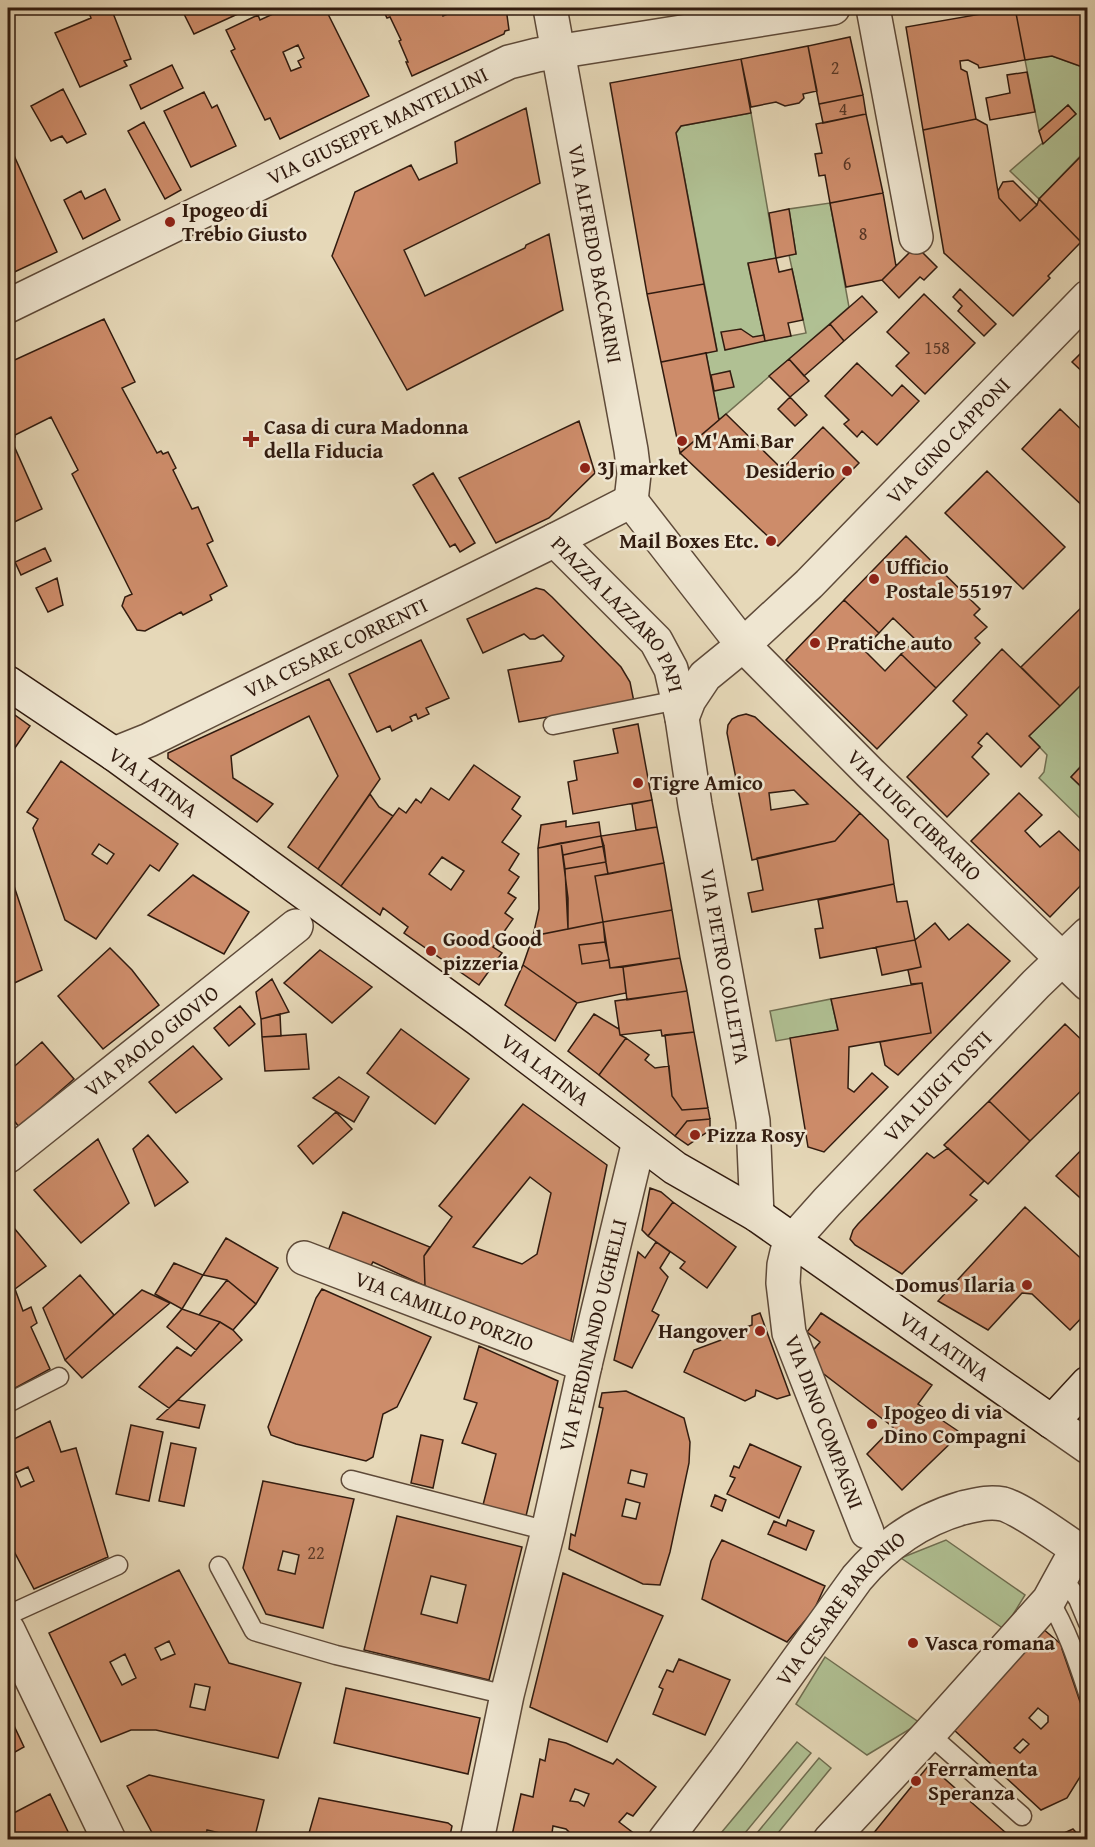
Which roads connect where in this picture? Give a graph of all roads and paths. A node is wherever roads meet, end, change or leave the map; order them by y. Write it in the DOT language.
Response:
graph roads {
  1 [pos="550,8"];
  2 [pos="833,8"];
  3 [pos="873,8"];
  4 [pos="558,51"];
  5 [pos="916,237"];
  6 [pos="1088,297"];
  7 [pos="8,306"];
  8 [pos="631,501"];
  9 [pos="555,540"];
  10 [pos="809,584"];
  11 [pos="744,645"];
  12 [pos="8,682"];
  13 [pos="685,702"];
  14 [pos="553,725"];
  15 [pos="114,754"];
  16 [pos="296,926"];
  17 [pos="1088,933"];
  18 [pos="1062,959"];
  19 [pos="1088,984"];
  20 [pos="639,1140"];
  21 [pos="8,1156"];
  22 [pos="757,1215"];
  23 [pos="793,1240"];
  24 [pos="304,1258"];
  25 [pos="585,1365"];
  26 [pos="59,1377"];
  27 [pos="1088,1383"];
  28 [pos="8,1403"];
  29 [pos="1052,1422"];
  30 [pos="1088,1447"];
  31 [pos="351,1480"];
  32 [pos="548,1531"];
  33 [pos="867,1532"];
  34 [pos="1082,1542"];
  35 [pos="118,1565"];
  36 [pos="219,1566"];
  37 [pos="1055,1588"];
  38 [pos="8,1615"];
  39 [pos="1088,1623"];
  40 [pos="8,1630"];
  41 [pos="1088,1693"];
  42 [pos="507,1695"];
  43 [pos="929,1734"];
  44 [pos="1022,1816"];
  45 [pos="109,1839"];
  46 [pos="477,1839"];
  47 [pos="665,1839"];
  48 [pos="830,1839"];
  1 -- 4 [label="street, VIA ALFREDO BACCARINI"];
  2 -- 4 [label="street, VIA GIUSEPPE MANTELLINI"];
  3 -- 5 [label="street"];
  4 -- 7 [label="street, VIA GIUSEPPE MANTELLINI"];
  4 -- 8 [label="street, VIA ALFREDO BACCARINI"];
  6 -- 10 [label="street, VIA GINO CAPPONI"];
  8 -- 9 [label="street, PIAZZA LAZZARO PAPI"];
  8 -- 11 [label="street"];
  9 -- 13 [label="street, PIAZZA LAZZARO PAPI"];
  9 -- 15 [label="street, VIA CESARE CORRENTI"];
  10 -- 11 [label="street, PIAZZA LAZZARO PAPI"];
  11 -- 13 [label="street, PIAZZA LAZZARO PAPI"];
  11 -- 18 [label="street, VIA LUIGI CIBRARIO"];
  12 -- 15 [label="street, VIA LATINA"];
  13 -- 14 [label="lane"];
  13 -- 22 [label="street, VIA PIETRO COLLETTA"];
  15 -- 20 [label="street, VIA LATINA"];
  16 -- 21 [label="street, VIA PAOLO GIOVIO"];
  17 -- 18 [label="street, VIA LUIGI TOSTI"];
  18 -- 19 [label="street, VIA LUIGI CIBRARIO"];
  18 -- 23 [label="street, VIA LUIGI TOSTI"];
  20 -- 22 [label="street, VIA LATINA"];
  20 -- 25 [label="street, VIA FERDINANDO UGHELLI"];
  22 -- 23 [label="street, VIA LATINA"];
  23 -- 29 [label="street, VIA LATINA"];
  23 -- 33 [label="street, VIA DINO COMPAGNI"];
  24 -- 25 [label="street, VIA CAMILLO PORZIO"];
  25 -- 32 [label="street, VIA FERDINANDO UGHELLI"];
  26 -- 28 [label="lane"];
  27 -- 29 [label="street"];
  29 -- 30 [label="street, VIA LATINA"];
  31 -- 32 [label="lane"];
  32 -- 42 [label="street, VIA FERDINANDO UGHELLI"];
  34 -- 37 [label="street, VIA CESARE BARONIO"];
  34 -- 47 [label="street, VIA CESARE BARONIO"];
  35 -- 38 [label="lane"];
  36 -- 42 [label="lane"];
  37 -- 39 [label="lane"];
  37 -- 41 [label="lane"];
  37 -- 43 [label="street, VIA CESARE BARONIO"];
  40 -- 45 [label="street"];
  42 -- 46 [label="street, VIA FERDINANDO UGHELLI"];
  43 -- 44 [label="lane"];
  43 -- 48 [label="street, VIA CESARE BARONIO"];
}
